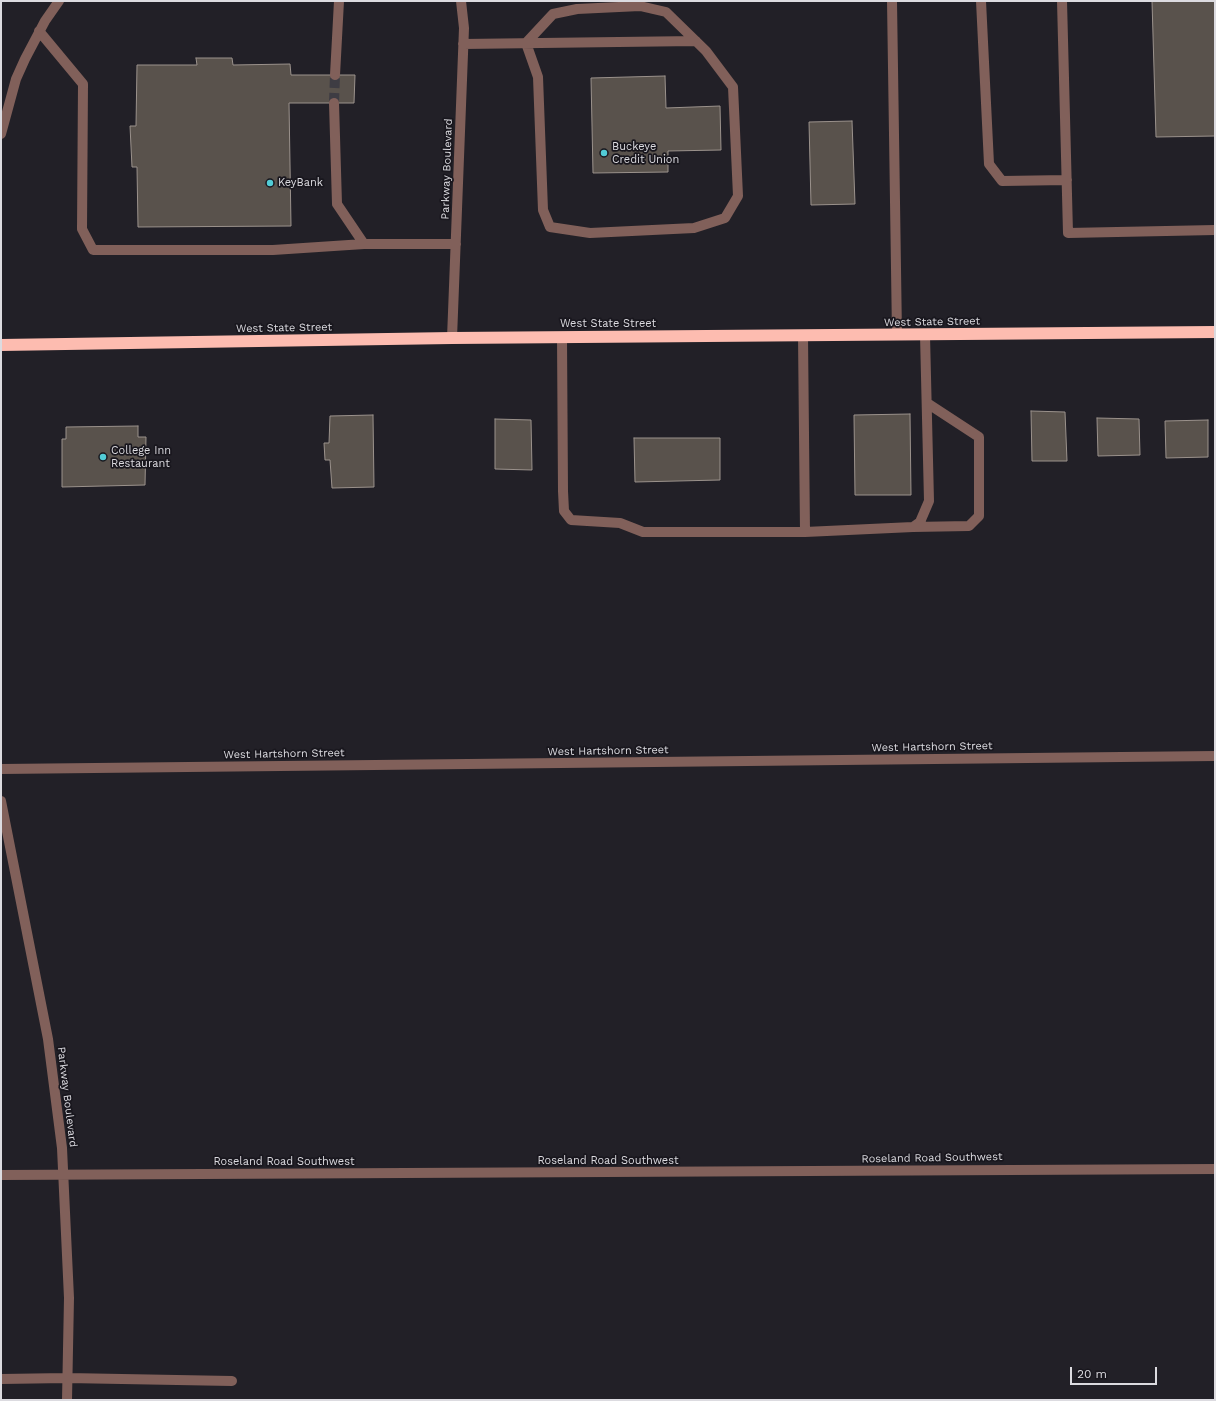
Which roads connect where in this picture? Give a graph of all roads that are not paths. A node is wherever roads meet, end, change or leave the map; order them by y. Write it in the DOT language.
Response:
graph roads {
  1 [pos="59,1"];
  2 [pos="340,1"];
  3 [pos="461,1"];
  4 [pos="892,1"];
  5 [pos="981,1"];
  6 [pos="1062,1"];
  7 [pos="39,31"];
  8 [pos="696,41"];
  9 [pos="526,43"];
  10 [pos="463,44"];
  11 [pos="335,75"];
  12 [pos="334,103"];
  13 [pos="2,123"];
  14 [pos="1,134"];
  15 [pos="1067,180"];
  16 [pos="1215,230"];
  17 [pos="364,244"];
  18 [pos="456,244"];
  19 [pos="1215,332"];
  20 [pos="925,334"];
  21 [pos="897,335"];
  22 [pos="803,336"];
  23 [pos="452,338"];
  24 [pos="562,338"];
  25 [pos="1,345"];
  26 [pos="927,403"];
  27 [pos="913,527"];
  28 [pos="805,532"];
  29 [pos="1215,756"];
  30 [pos="1,769"];
  31 [pos="1,800"];
  32 [pos="1215,1169"];
  33 [pos="64,1174"];
  34 [pos="1,1175"];
  35 [pos="67,1378"];
  36 [pos="1,1379"];
  37 [pos="232,1381"];
  38 [pos="67,1400"];
  1 -- 7 [label="street"];
  2 -- 11 [label="street"];
  3 -- 10 [label="street, Parkway Boulevard"];
  4 -- 21 [label="street"];
  5 -- 15 [label="street"];
  6 -- 15 [label="street"];
  7 -- 13 [label="street"];
  7 -- 17 [label="street"];
  8 -- 9 [label="street"];
  8 -- 9 [label="street"];
  8 -- 9 [label="street"];
  9 -- 10 [label="street"];
  10 -- 18 [label="street, Parkway Boulevard"];
  12 -- 17 [label="street"];
  13 -- 14 [label="street"];
  15 -- 16 [label="street"];
  17 -- 18 [label="street"];
  18 -- 23 [label="street, Parkway Boulevard"];
  19 -- 20 [label="highway, West State Street"];
  20 -- 21 [label="highway, West State Street"];
  20 -- 26 [label="street"];
  21 -- 22 [label="highway, West State Street"];
  22 -- 24 [label="highway, West State Street"];
  22 -- 28 [label="street"];
  23 -- 24 [label="highway, West State Street"];
  23 -- 25 [label="highway, West State Street"];
  24 -- 28 [label="street"];
  26 -- 27 [label="street"];
  26 -- 27 [label="street"];
  27 -- 28 [label="street"];
  29 -- 30 [label="street, West Hartshorn Street"];
  31 -- 33 [label="street, Parkway Boulevard"];
  32 -- 33 [label="street, Roseland Road Southwest"];
  33 -- 34 [label="street, Roseland Road Southwest"];
  33 -- 35 [label="street, Parkway Boulevard"];
  35 -- 36 [label="street"];
  35 -- 37 [label="street"];
  35 -- 38 [label="street, Parkway Boulevard"];
}
